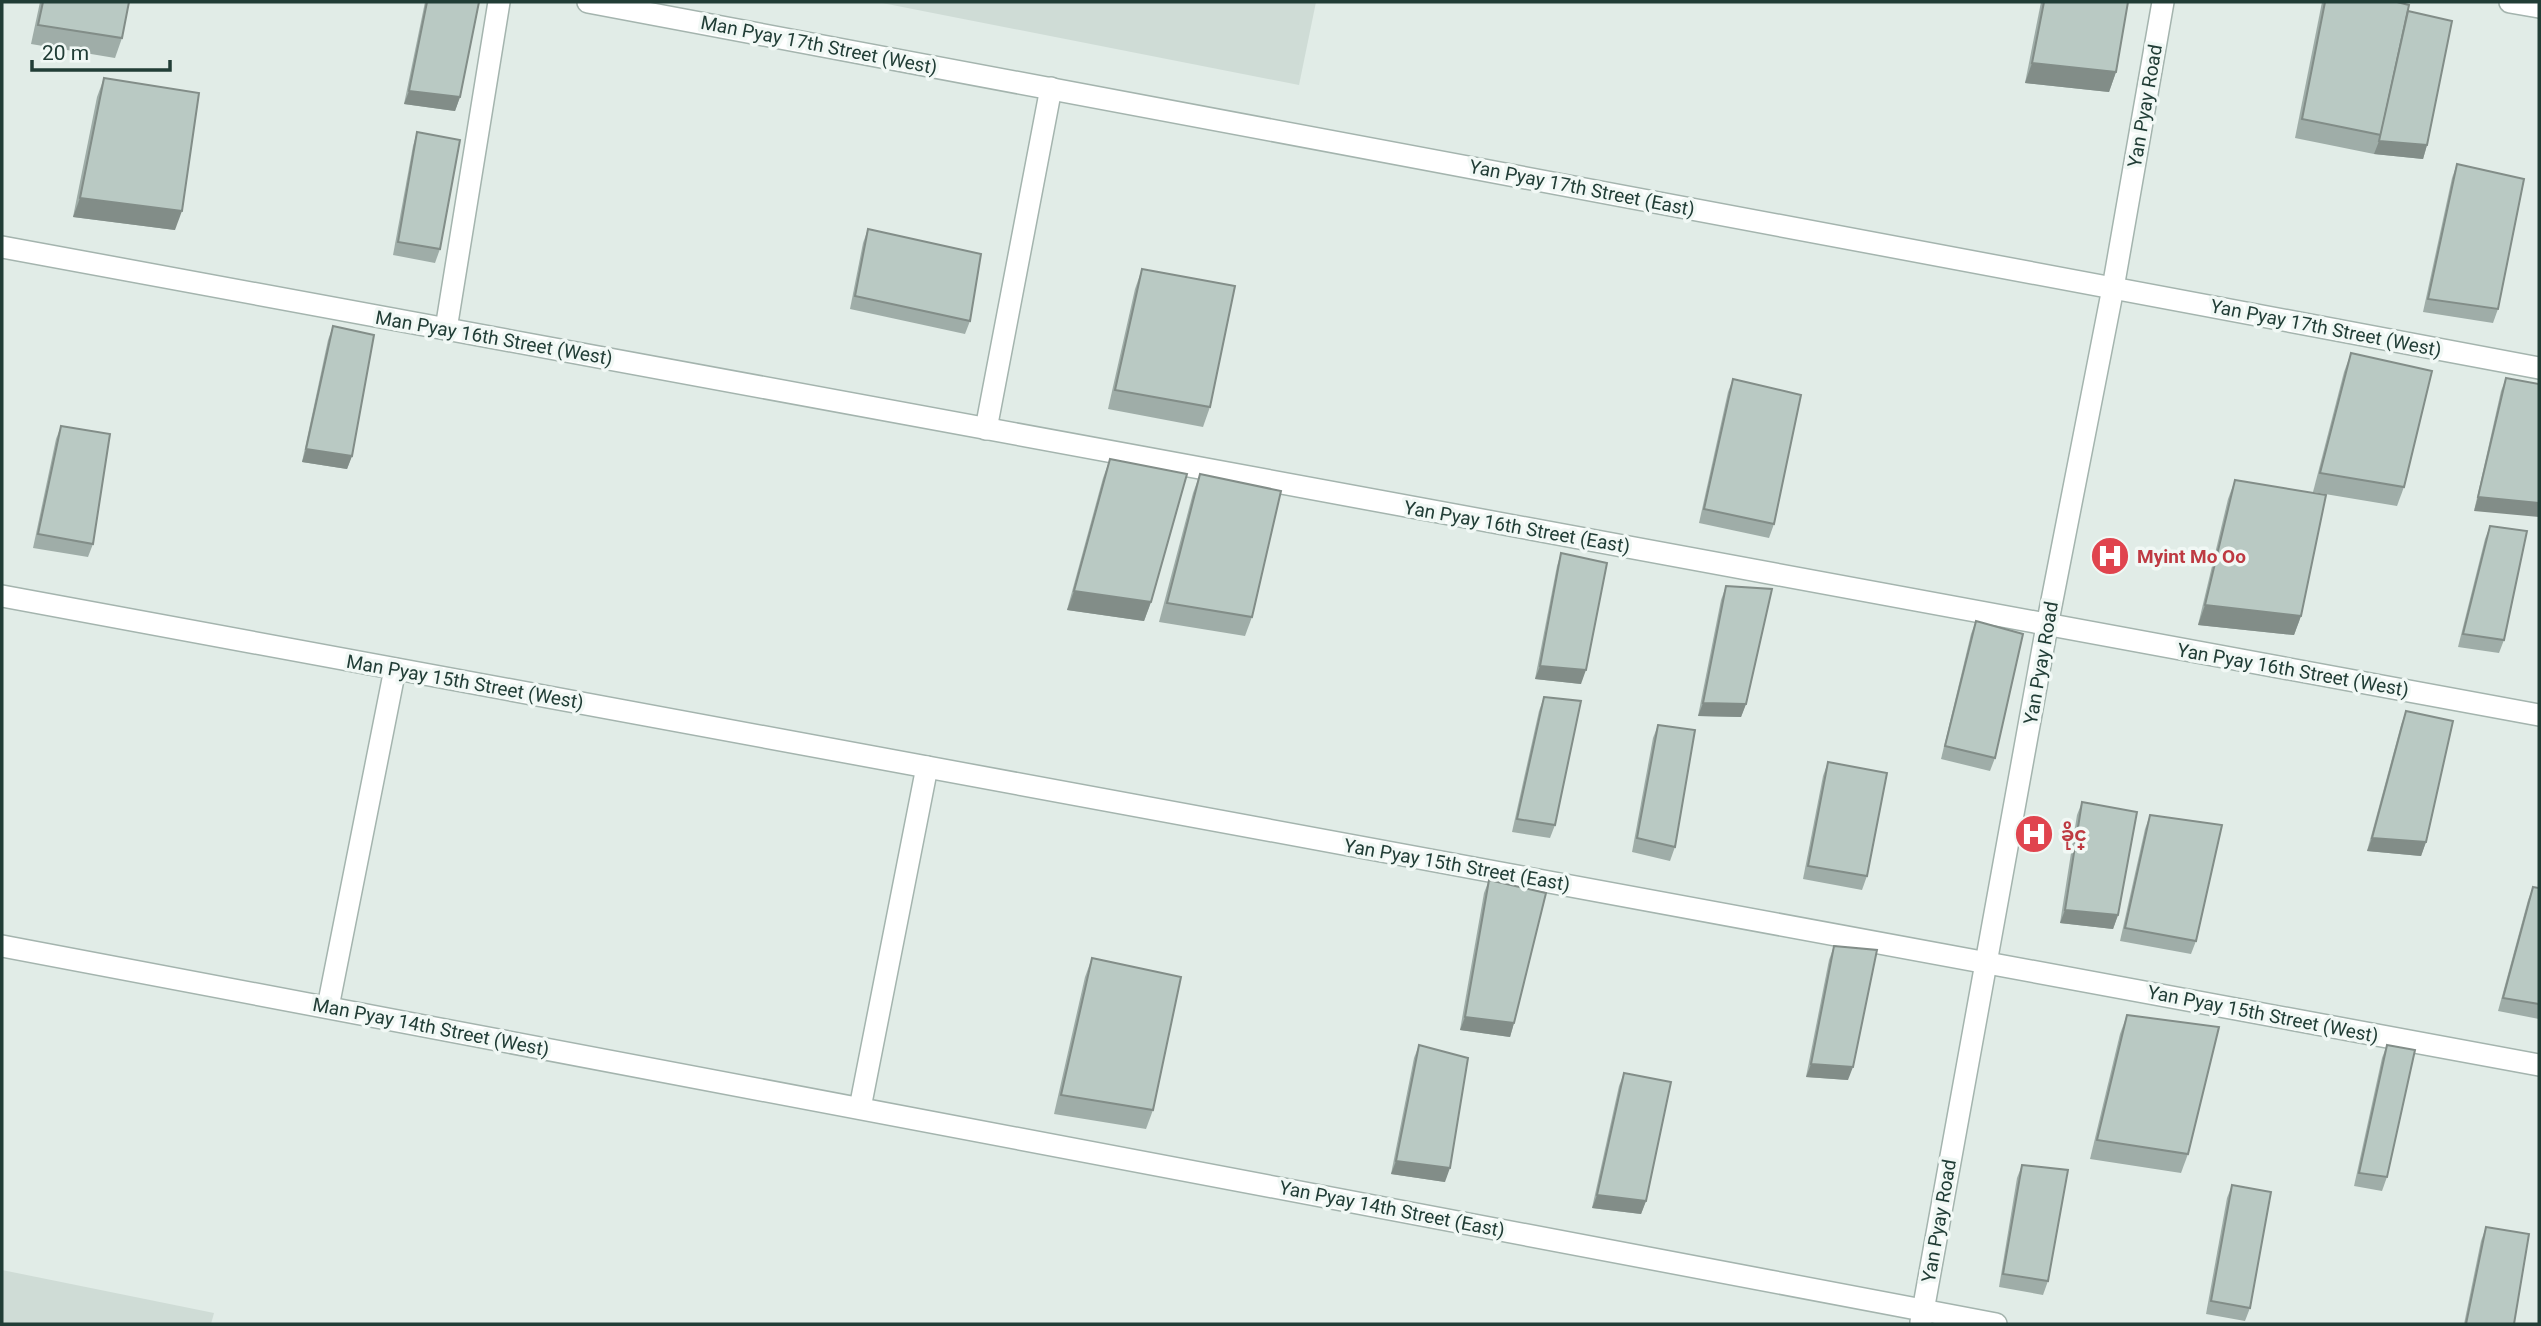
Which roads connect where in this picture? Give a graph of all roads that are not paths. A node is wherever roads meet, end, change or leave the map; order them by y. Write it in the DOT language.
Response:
graph roads {
  1 [pos="499,2"];
  2 [pos="588,2"];
  3 [pos="2163,2"];
  4 [pos="2510,2"];
  5 [pos="2539,7"];
  6 [pos="1051,88"];
  7 [pos="2,247"];
  8 [pos="2113,288"];
  9 [pos="446,329"];
  10 [pos="2539,368"];
  11 [pos="986,429"];
  12 [pos="2,596"];
  13 [pos="2048,626"];
  14 [pos="395,669"];
  15 [pos="2539,715"];
  16 [pos="927,767"];
  17 [pos="2,946"];
  18 [pos="1987,962"];
  19 [pos="328,1007"];
  20 [pos="2539,1065"];
  21 [pos="860,1108"];
  22 [pos="1922,1317"];
  23 [pos="1996,1324"];
  1 -- 9 [label="street"];
  2 -- 6 [label="street, Man Pyay 17th Street (West)"];
  3 -- 8 [label="street, Yan Pyay Road"];
  4 -- 5 [label="street"];
  6 -- 8 [label="street, Yan Pyay 17th Street (East)"];
  6 -- 11 [label="street"];
  7 -- 9 [label="street, Man Pyay 16th Street (West)"];
  8 -- 10 [label="street, Yan Pyay 17th Street (West)"];
  8 -- 13 [label="street, Yan Pyay Road"];
  9 -- 11 [label="street, Man Pyay 16th Street (West)"];
  11 -- 13 [label="street, Yan Pyay 16th Street (East)"];
  12 -- 14 [label="street, Man Pyay 15th Street (West)"];
  13 -- 15 [label="street, Yan Pyay 16th Street (West)"];
  13 -- 18 [label="street, Yan Pyay Road"];
  14 -- 16 [label="street, Man Pyay 15th Street (West)"];
  14 -- 19 [label="street"];
  16 -- 18 [label="street, Yan Pyay 15th Street (East)"];
  16 -- 21 [label="street"];
  17 -- 19 [label="street, Man Pyay 14th Street (West)"];
  18 -- 20 [label="street, Yan Pyay 15th Street (West)"];
  18 -- 22 [label="street, Yan Pyay Road"];
  19 -- 21 [label="street, Man Pyay 14th Street (West)"];
  21 -- 22 [label="street, Yan Pyay 14th Street (East)"];
  22 -- 23 [label="street, Yan Pyay 14th Street (East)"];
}
